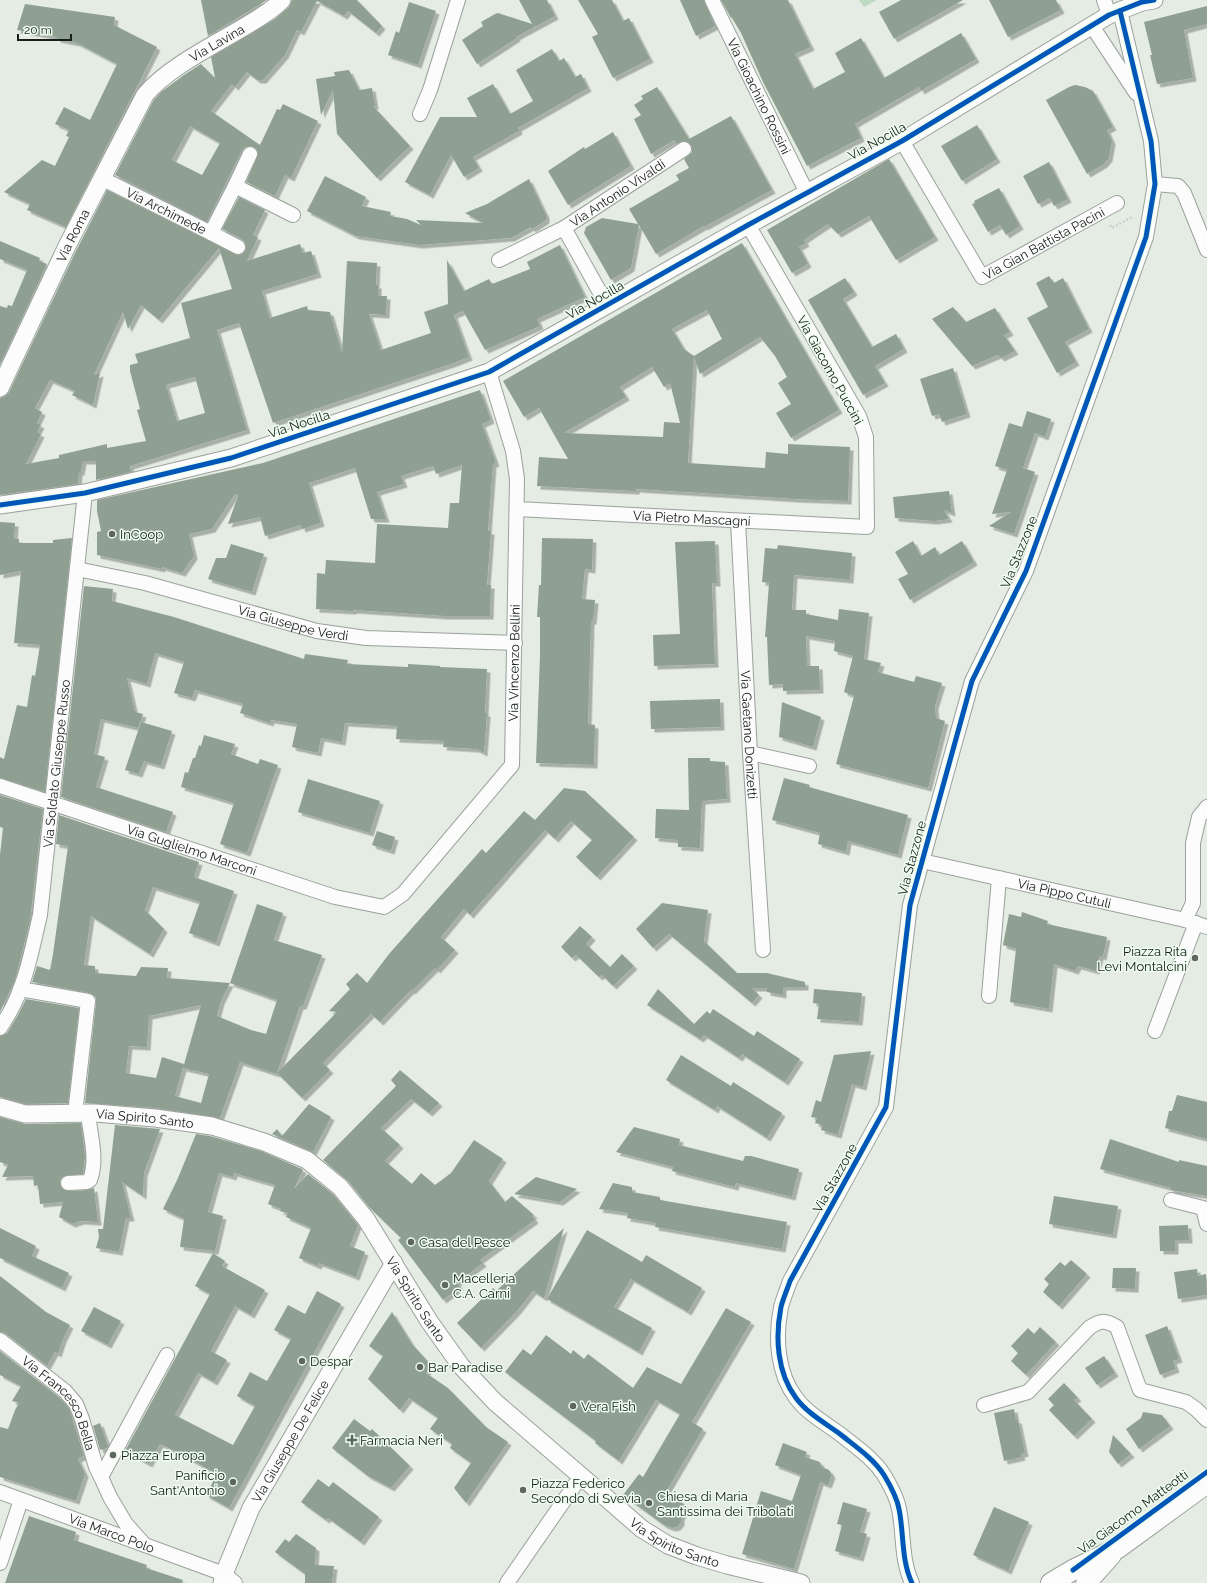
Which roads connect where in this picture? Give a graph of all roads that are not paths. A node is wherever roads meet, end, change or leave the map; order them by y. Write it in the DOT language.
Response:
graph roads {
  1 [pos="282,0"];
  2 [pos="458,0"];
  3 [pos="712,0"];
  4 [pos="1154,0"];
  5 [pos="1111,9"];
  6 [pos="1092,26"];
  7 [pos="152,86"];
  8 [pos="1142,102"];
  9 [pos="420,114"];
  10 [pos="902,141"];
  11 [pos="684,149"];
  12 [pos="250,154"];
  13 [pos="101,178"];
  14 [pos="1155,184"];
  15 [pos="235,186"];
  16 [pos="807,193"];
  17 [pos="1117,203"];
  18 [pos="294,215"];
  19 [pos="748,225"];
  20 [pos="564,228"];
  21 [pos="211,233"];
  22 [pos="238,247"];
  23 [pos="1207,250"];
  24 [pos="499,260"];
  25 [pos="607,305"];
  26 [pos="489,372"];
  27 [pos="0,388"];
  28 [pos="85,493"];
  29 [pos="0,505"];
  30 [pos="517,509"];
  31 [pos="738,520"];
  32 [pos="867,527"];
  33 [pos="76,569"];
  34 [pos="514,643"];
  35 [pos="750,753"];
  36 [pos="809,766"];
  37 [pos="0,786"];
  38 [pos="52,804"];
  39 [pos="1207,807"];
  40 [pos="922,861"];
  41 [pos="999,878"];
  42 [pos="384,907"];
  43 [pos="1196,923"];
  44 [pos="763,950"];
  45 [pos="20,989"];
  46 [pos="989,996"];
  47 [pos="0,1028"];
  48 [pos="1155,1031"];
  49 [pos="0,1107"];
  50 [pos="81,1114"];
  51 [pos="68,1183"];
  52 [pos="1170,1200"];
  53 [pos="1207,1224"];
  54 [pos="394,1263"];
  55 [pos="0,1340"];
  56 [pos="167,1355"];
  57 [pos="984,1405"];
  58 [pos="1207,1420"];
  59 [pos="581,1476"];
  60 [pos="101,1477"];
  61 [pos="1207,1483"];
  62 [pos="0,1492"];
  63 [pos="21,1500"];
  64 [pos="145,1545"];
  65 [pos="1118,1548"];
  66 [pos="0,1563"];
  67 [pos="227,1580"];
  68 [pos="507,1583"];
  69 [pos="801,1583"];
  70 [pos="912,1583"];
  71 [pos="1051,1583"];
  72 [pos="1086,1583"];
  1 -- 7 [label="street, Via Lavina"];
  2 -- 9 [label="street"];
  3 -- 16 [label="street, Via Gioachino Rossini"];
  4 -- 5 [label="street, Via Nocilla"];
  5 -- 6 [label="street, Via Nocilla"];
  5 -- 8 [label="street, Via Stazzone"];
  6 -- 8 [label="street"];
  6 -- 10 [label="street, Via Nocilla"];
  7 -- 13 [label="street, Via Roma"];
  8 -- 14 [label="street, Via Stazzone"];
  10 -- 16 [label="street, Via Nocilla"];
  10 -- 17 [label="street, Via Gian Battista Pacini"];
  11 -- 20 [label="street, Via Antonio Vivaldi"];
  12 -- 15 [label="street, Via Archimede"];
  13 -- 21 [label="street, Via Archimede"];
  13 -- 27 [label="street, Via Roma"];
  14 -- 23 [label="street"];
  14 -- 40 [label="street, Via Stazzone"];
  15 -- 18 [label="street"];
  15 -- 21 [label="street, Via Archimede"];
  16 -- 19 [label="street, Via Nocilla"];
  19 -- 25 [label="street, Via Nocilla"];
  19 -- 32 [label="street, Via Giacomo Puccini"];
  20 -- 24 [label="street"];
  20 -- 25 [label="street, Via Antonio Vivaldi"];
  21 -- 22 [label="street"];
  25 -- 26 [label="street, Via Nocilla"];
  26 -- 28 [label="street, Via Nocilla"];
  26 -- 30 [label="street, Via Vincenzo Bellini"];
  28 -- 29 [label="street, Via Nocilla"];
  28 -- 33 [label="street, Via Soldato Giuseppe Russo"];
  30 -- 31 [label="street, Via Pietro Mascagni"];
  30 -- 34 [label="street, Via Vincenzo Bellini"];
  31 -- 32 [label="street, Via Pietro Mascagni"];
  31 -- 35 [label="street, Via Gaetano Donizetti"];
  33 -- 34 [label="street, Via Giuseppe Verdi"];
  33 -- 38 [label="street, Via Soldato Giuseppe Russo"];
  34 -- 42 [label="street, Via Vincenzo Bellini"];
  35 -- 36 [label="street"];
  35 -- 44 [label="street, Via Gaetano Donizetti"];
  37 -- 38 [label="street, Via Guglielmo Marconi"];
  38 -- 42 [label="street, Via Guglielmo Marconi"];
  38 -- 45 [label="street, Via Soldato Giuseppe Russo"];
  39 -- 43 [label="street"];
  40 -- 41 [label="street, Via Pippo Cutuli"];
  40 -- 70 [label="street, Via Stazzone"];
  41 -- 43 [label="street, Via Pippo Cutuli"];
  41 -- 46 [label="street"];
  43 -- 48 [label="street"];
  45 -- 47 [label="street, Via Soldato Giuseppe Russo"];
  45 -- 50 [label="street"];
  49 -- 50 [label="street, Via Spirito Santo"];
  50 -- 51 [label="street"];
  50 -- 54 [label="street, Via Spirito Santo"];
  52 -- 53 [label="street"];
  54 -- 59 [label="street, Via Spirito Santo"];
  54 -- 67 [label="street, Via Giuseppe De Felice"];
  55 -- 60 [label="street, Via Francesco Bella"];
  56 -- 60 [label="street"];
  57 -- 58 [label="street"];
  59 -- 68 [label="street"];
  59 -- 69 [label="street, Via Spirito Santo"];
  60 -- 64 [label="street, Via Francesco Bella"];
  61 -- 65 [label="main road, Via Giacomo Matteotti"];
  62 -- 63 [label="street, Via Marco Polo"];
  63 -- 64 [label="street, Via Marco Polo"];
  63 -- 66 [label="street"];
  64 -- 67 [label="street, Via Marco Polo"];
  65 -- 71 [label="main road"];
  65 -- 72 [label="main road"];
}
